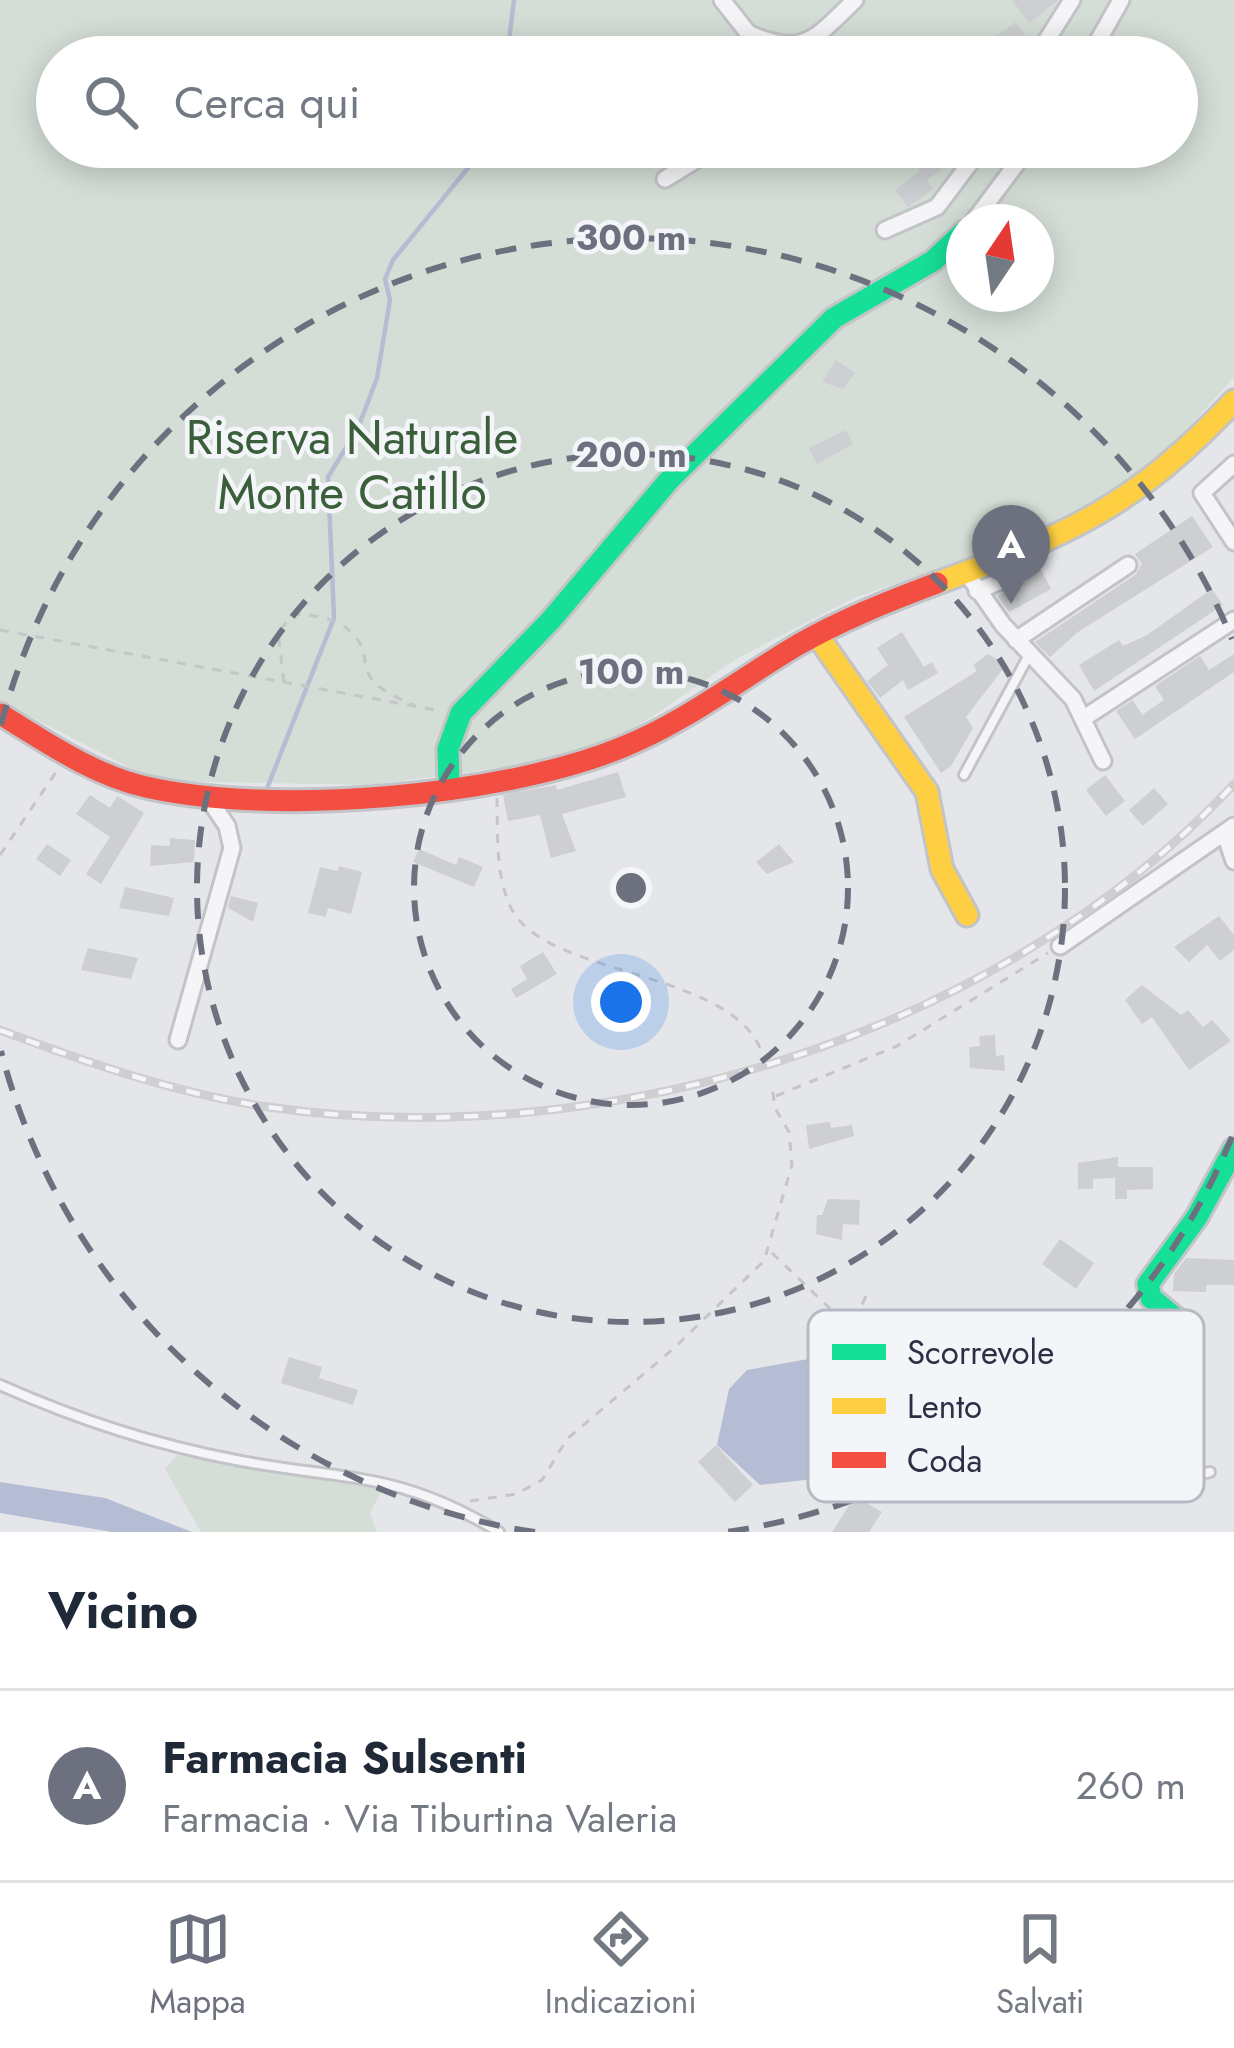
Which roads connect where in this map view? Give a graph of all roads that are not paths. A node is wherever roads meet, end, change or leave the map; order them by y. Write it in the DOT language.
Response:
graph roads {
  1 [pos="722,0"];
  2 [pos="855,0"];
  3 [pos="1072,0"];
  4 [pos="1121,0"];
  5 [pos="748,33"];
  6 [pos="750,36"];
  7 [pos="758,36"];
  8 [pos="815,36"];
  9 [pos="1049,36"];
  10 [pos="1100,36"];
  11 [pos="683,168"];
  12 [pos="966,168"];
  13 [pos="1013,168"];
  14 [pos="665,179"];
  15 [pos="986,204"];
  16 [pos="885,230"];
  17 [pos="946,249"];
  18 [pos="1234,401"];
  19 [pos="1234,464"];
  20 [pos="1234,542"];
  21 [pos="1128,565"];
  22 [pos="1015,575"];
  23 [pos="972,581"];
  24 [pos="1234,620"];
  25 [pos="817,634"];
  26 [pos="1016,640"];
  27 [pos="1030,653"];
  28 [pos="0,714"];
  29 [pos="1084,718"];
  30 [pos="1103,761"];
  31 [pos="964,775"];
  32 [pos="449,786"];
  33 [pos="206,795"];
  34 [pos="1234,827"];
  35 [pos="1234,861"];
  36 [pos="967,914"];
  37 [pos="1060,946"];
  38 [pos="178,1040"];
  39 [pos="1234,1150"];
  40 [pos="1166,1310"];
  41 [pos="0,1385"];
  42 [pos="1210,1472"];
  43 [pos="1204,1474"];
  44 [pos="499,1532"];
  1 -- 5 [label="street"];
  2 -- 8 [label="street"];
  3 -- 9 [label="street"];
  4 -- 10 [label="street"];
  5 -- 6 [label="street"];
  5 -- 7 [label="street"];
  11 -- 14 [label="street"];
  12 -- 16 [label="street"];
  13 -- 15 [label="street"];
  17 -- 32 [label="street"];
  18 -- 23 [label="street"];
  19 -- 20 [label="street"];
  21 -- 26 [label="street"];
  22 -- 23 [label="street"];
  23 -- 25 [label="street"];
  23 -- 26 [label="street"];
  24 -- 29 [label="street"];
  25 -- 32 [label="street"];
  25 -- 36 [label="street"];
  26 -- 27 [label="street"];
  27 -- 29 [label="street"];
  27 -- 31 [label="lane"];
  28 -- 33 [label="street"];
  29 -- 30 [label="street"];
  32 -- 33 [label="street"];
  33 -- 38 [label="street"];
  34 -- 35 [label="street"];
  34 -- 37 [label="street"];
  39 -- 40 [label="street"];
  41 -- 44 [label="lane"];
  42 -- 43 [label="lane"];
}
